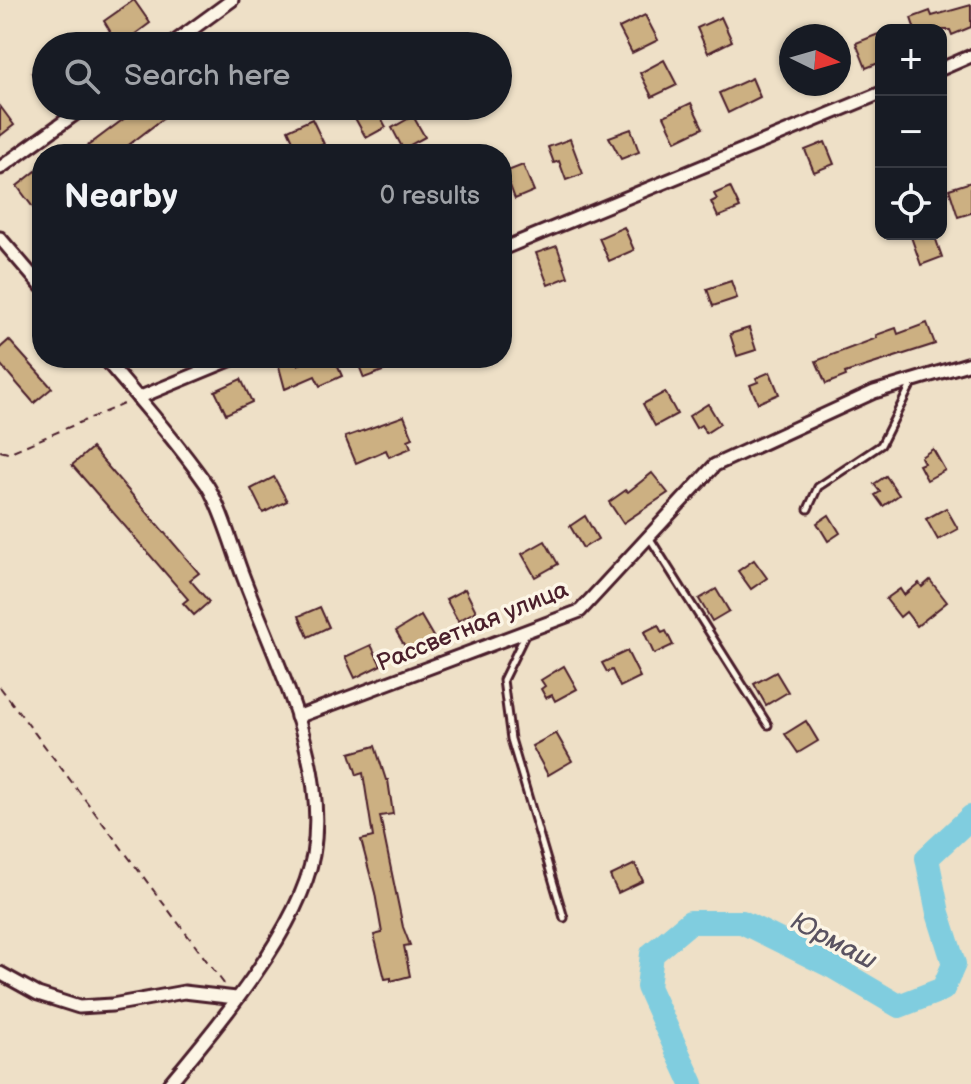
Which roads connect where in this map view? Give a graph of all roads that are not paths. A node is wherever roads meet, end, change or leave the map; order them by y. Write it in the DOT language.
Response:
graph roads {
  1 [pos="232,0"];
  2 [pos="188,32"];
  3 [pos="971,56"];
  4 [pos="947,66"];
  5 [pos="875,95"];
  6 [pos="67,120"];
  7 [pos="33,144"];
  8 [pos="32,145"];
  9 [pos="0,168"];
  10 [pos="0,238"];
  11 [pos="512,245"];
  12 [pos="32,275"];
  13 [pos="971,363"];
  14 [pos="112,368"];
  15 [pos="211,368"];
  16 [pos="913,380"];
  17 [pos="138,398"];
  18 [pos="808,509"];
  19 [pos="649,536"];
  20 [pos="526,632"];
  21 [pos="297,717"];
  22 [pos="768,725"];
  23 [pos="564,918"];
  24 [pos="0,973"];
  25 [pos="236,998"];
  26 [pos="169,1084"];
  1 -- 2 [label="street"];
  3 -- 4 [label="street"];
  5 -- 11 [label="street"];
  6 -- 7 [label="street"];
  8 -- 9 [label="street"];
  10 -- 12 [label="street"];
  13 -- 16 [label="street, Рассветная улица"];
  14 -- 17 [label="street"];
  15 -- 17 [label="street"];
  16 -- 18 [label="lane"];
  16 -- 19 [label="street, Рассветная улица"];
  17 -- 21 [label="street"];
  19 -- 20 [label="street, Рассветная улица"];
  19 -- 22 [label="lane"];
  20 -- 21 [label="street, Рассветная улица"];
  20 -- 23 [label="lane"];
  21 -- 25 [label="street"];
  24 -- 25 [label="street"];
  25 -- 26 [label="street"];
}
